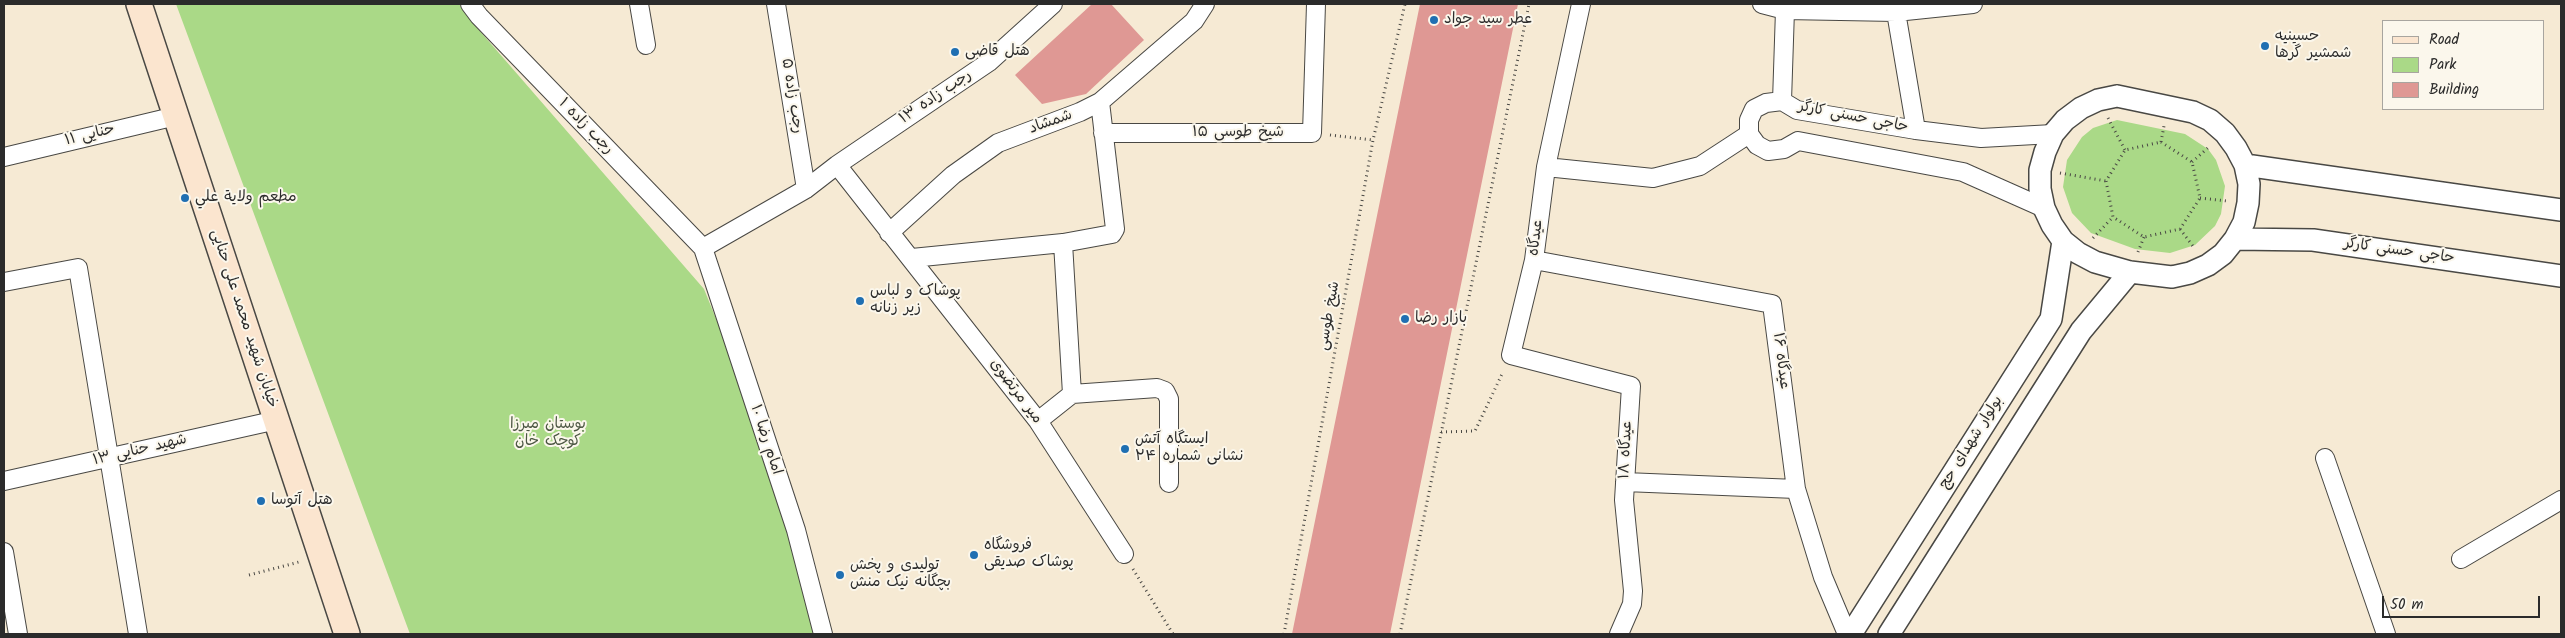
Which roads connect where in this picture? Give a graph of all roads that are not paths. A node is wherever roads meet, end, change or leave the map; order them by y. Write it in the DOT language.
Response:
graph roads {
  1 [pos="139,4"];
  2 [pos="470,4"];
  3 [pos="639,4"];
  4 [pos="776,4"];
  5 [pos="1054,4"];
  6 [pos="1205,4"];
  7 [pos="1316,4"];
  8 [pos="1581,4"];
  9 [pos="1762,4"];
  10 [pos="1973,4"];
  11 [pos="1785,10"];
  12 [pos="1896,12"];
  13 [pos="646,45"];
  14 [pos="1782,101"];
  15 [pos="1100,102"];
  16 [pos="176,116"];
  17 [pos="1916,130"];
  18 [pos="1103,133"];
  19 [pos="1749,134"];
  20 [pos="2053,134"];
  21 [pos="4,157"];
  22 [pos="837,165"];
  23 [pos="2245,165"];
  24 [pos="1546,167"];
  25 [pos="806,189"];
  26 [pos="2044,208"];
  27 [pos="2561,210"];
  28 [pos="888,233"];
  29 [pos="2235,239"];
  30 [pos="1063,243"];
  31 [pos="2071,247"];
  32 [pos="702,248"];
  33 [pos="912,258"];
  34 [pos="1534,260"];
  35 [pos="2130,272"];
  36 [pos="2561,276"];
  37 [pos="4,282"];
  38 [pos="1511,355"];
  39 [pos="1072,394"];
  40 [pos="277,420"];
  41 [pos="1038,421"];
  42 [pos="109,458"];
  43 [pos="2324,458"];
  44 [pos="4,481"];
  45 [pos="1169,482"];
  46 [pos="1625,482"];
  47 [pos="1796,489"];
  48 [pos="2561,500"];
  49 [pos="4,552"];
  50 [pos="1124,554"];
  51 [pos="2461,559"];
  52 [pos="18,634"];
  53 [pos="138,634"];
  54 [pos="348,634"];
  55 [pos="823,634"];
  56 [pos="1620,634"];
  57 [pos="1847,634"];
  58 [pos="1851,634"];
  59 [pos="1889,634"];
  60 [pos="2386,634"];
  1 -- 16 [label="main road, خیابان شهید محمد علی حنایی"];
  2 -- 32 [label="street, رجب زاده ۱"];
  3 -- 13 [label="street"];
  4 -- 25 [label="street, رجب زاده ۵"];
  5 -- 22 [label="street, رجب زاده ۱۳"];
  6 -- 15 [label="street, شمشاد"];
  7 -- 18 [label="street, ۱۵ شیخ طوسی"];
  8 -- 24 [label="street, عیدگاه"];
  9 -- 11 [label="street"];
  10 -- 12 [label="street"];
  11 -- 12 [label="street"];
  11 -- 14 [label="street"];
  12 -- 17 [label="street"];
  14 -- 17 [label="street, حاجی حسنی کارگر"];
  14 -- 19 [label="street, حاجی حسنی کارگر"];
  15 -- 18 [label="street"];
  15 -- 28 [label="street, شمشاد"];
  16 -- 21 [label="street, حنایی ۱۱"];
  16 -- 40 [label="main road, خیابان شهید محمد علی حنایی"];
  17 -- 20 [label="street, حاجی حسنی کارگر"];
  18 -- 30 [label="street"];
  19 -- 24 [label="street"];
  19 -- 26 [label="street"];
  20 -- 23 [label="street"];
  20 -- 26 [label="street"];
  22 -- 25 [label="street, رجب زاده ۱۳"];
  22 -- 28 [label="street, میر مرتضوی"];
  23 -- 27 [label="street"];
  23 -- 29 [label="street"];
  24 -- 34 [label="street, عیدگاه"];
  25 -- 32 [label="street, رجب زاده ۱۳"];
  26 -- 31 [label="street"];
  28 -- 33 [label="street, میر مرتضوی"];
  29 -- 35 [label="street"];
  29 -- 36 [label="street, حاجی حسنی کارگر"];
  30 -- 33 [label="street"];
  30 -- 39 [label="street"];
  31 -- 35 [label="street"];
  31 -- 58 [label="street, بولوار شهدای حج"];
  32 -- 55 [label="street, امام رضا ۱۰"];
  33 -- 41 [label="street, میر مرتضوی"];
  34 -- 38 [label="street, عیدگاه"];
  34 -- 47 [label="street, عیدگاه ۱۶"];
  35 -- 59 [label="street"];
  37 -- 42 [label="street"];
  38 -- 46 [label="street, عیدگاه ۱۸"];
  39 -- 41 [label="street"];
  39 -- 45 [label="street"];
  40 -- 42 [label="street, شهید حنایی ۱۳"];
  40 -- 54 [label="main road, خیابان شهید محمد علی حنایی"];
  41 -- 50 [label="street, میر مرتضوی"];
  42 -- 44 [label="street, شهید حنایی ۱۳"];
  42 -- 53 [label="street"];
  43 -- 60 [label="street"];
  46 -- 47 [label="street"];
  46 -- 56 [label="street, عیدگاه ۱۸"];
  47 -- 57 [label="street, عیدگاه ۱۶"];
  48 -- 51 [label="street"];
  49 -- 52 [label="street"];
}
